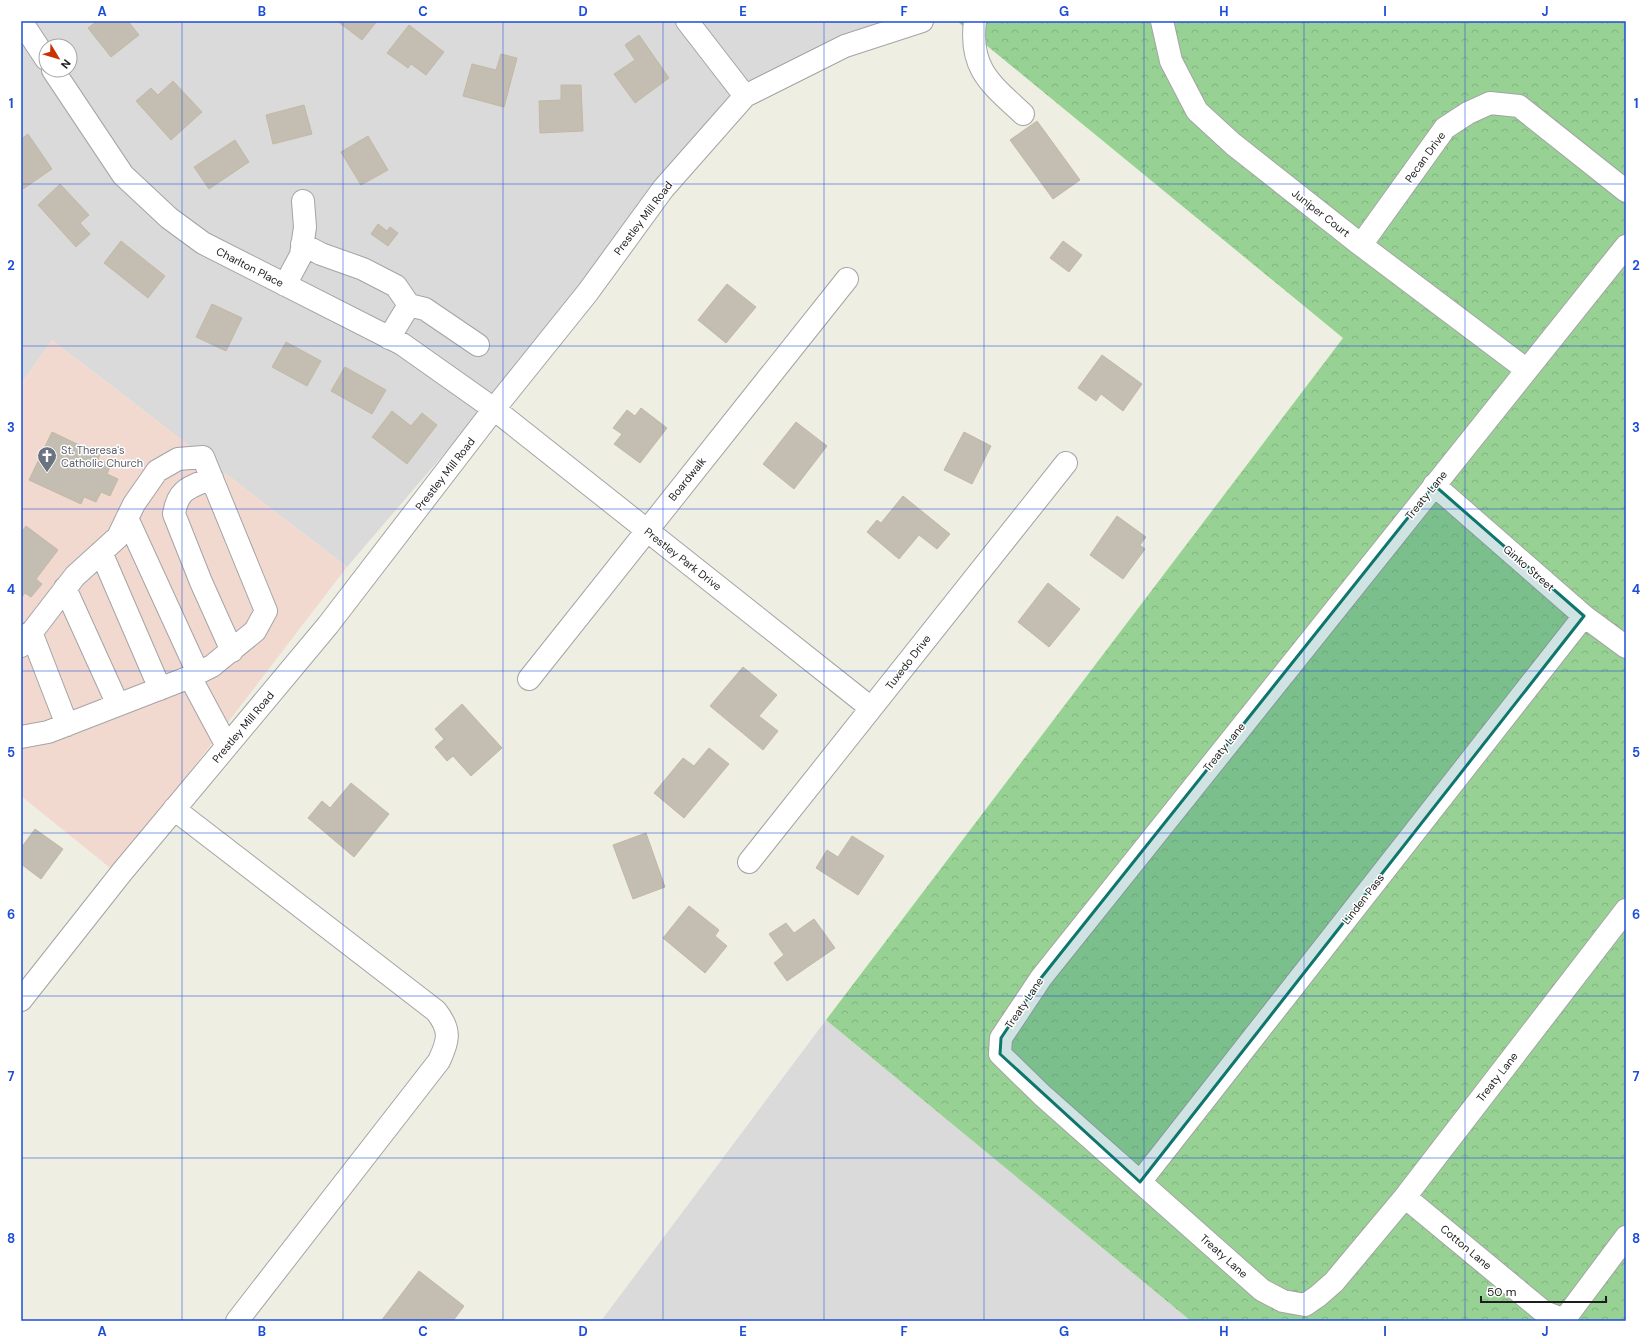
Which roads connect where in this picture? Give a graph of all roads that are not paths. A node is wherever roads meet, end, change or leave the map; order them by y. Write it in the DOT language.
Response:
graph roads {
  1 [pos="21,21"];
  2 [pos="687,21"];
  3 [pos="922,21"];
  4 [pos="975,21"];
  5 [pos="1162,21"];
  6 [pos="38,47"];
  7 [pos="59,78"];
  8 [pos="745,96"];
  9 [pos="1022,114"];
  10 [pos="1626,191"];
  11 [pos="303,201"];
  12 [pos="302,244"];
  13 [pos="1361,245"];
  14 [pos="1626,246"];
  15 [pos="847,279"];
  16 [pos="284,285"];
  17 [pos="409,305"];
  18 [pos="389,338"];
  19 [pos="478,345"];
  20 [pos="1527,370"];
  21 [pos="494,409"];
  22 [pos="1066,463"];
  23 [pos="212,478"];
  24 [pos="1434,485"];
  25 [pos="127,518"];
  26 [pos="646,530"];
  27 [pos="101,552"];
  28 [pos="65,588"];
  29 [pos="1584,616"];
  30 [pos="26,639"];
  31 [pos="1626,647"];
  32 [pos="232,651"];
  33 [pos="194,675"];
  34 [pos="529,679"];
  35 [pos="160,689"];
  36 [pos="118,706"];
  37 [pos="871,708"];
  38 [pos="67,725"];
  39 [pos="21,737"];
  40 [pos="227,746"];
  41 [pos="174,809"];
  42 [pos="749,862"];
  43 [pos="1626,910"];
  44 [pos="21,1000"];
  45 [pos="1140,1182"];
  46 [pos="1405,1197"];
  47 [pos="1626,1237"];
  48 [pos="1566,1320"];
  49 [pos="237,1321"];
  1 -- 6 [label="street"];
  2 -- 8 [label="street"];
  3 -- 8 [label="street, Prestley Mill Road"];
  4 -- 9 [label="street"];
  5 -- 13 [label="street, Juniper Court"];
  7 -- 16 [label="street, Charlton Place"];
  8 -- 21 [label="street, Prestley Mill Road"];
  10 -- 13 [label="street, Pecan Drive"];
  11 -- 12 [label="street"];
  12 -- 16 [label="street"];
  12 -- 17 [label="street"];
  13 -- 20 [label="street, Juniper Court"];
  14 -- 20 [label="street, Treaty Lane"];
  15 -- 26 [label="street, Boardwalk"];
  16 -- 18 [label="street, Charlton Place"];
  17 -- 18 [label="street"];
  17 -- 19 [label="street"];
  18 -- 21 [label="street, Charlton Place"];
  20 -- 24 [label="street, Treaty Lane"];
  21 -- 26 [label="street, Prestley Park Drive"];
  21 -- 40 [label="street, Prestley Mill Road"];
  22 -- 37 [label="street, Tuxedo Drive"];
  23 -- 25 [label="street"];
  23 -- 32 [label="street"];
  23 -- 32 [label="street"];
  24 -- 29 [label="street, Ginko Street"];
  24 -- 45 [label="street, Treaty Lane"];
  25 -- 27 [label="street"];
  25 -- 33 [label="street"];
  26 -- 34 [label="street, Boardwalk"];
  26 -- 37 [label="street, Prestley Park Drive"];
  27 -- 28 [label="street"];
  27 -- 35 [label="street"];
  28 -- 30 [label="street"];
  28 -- 36 [label="street"];
  29 -- 31 [label="street, Ginko Street"];
  29 -- 45 [label="street, Linden Pass"];
  30 -- 38 [label="street"];
  32 -- 33 [label="street"];
  33 -- 35 [label="street"];
  33 -- 40 [label="street"];
  35 -- 36 [label="street"];
  36 -- 38 [label="street"];
  37 -- 42 [label="street, Tuxedo Drive"];
  38 -- 39 [label="street"];
  40 -- 41 [label="street, Prestley Mill Road"];
  41 -- 44 [label="street, Prestley Mill Road"];
  41 -- 49 [label="street"];
  43 -- 46 [label="street, Treaty Lane"];
  45 -- 46 [label="street, Treaty Lane"];
  46 -- 48 [label="street, Cotton Lane"];
  47 -- 48 [label="street"];
}
